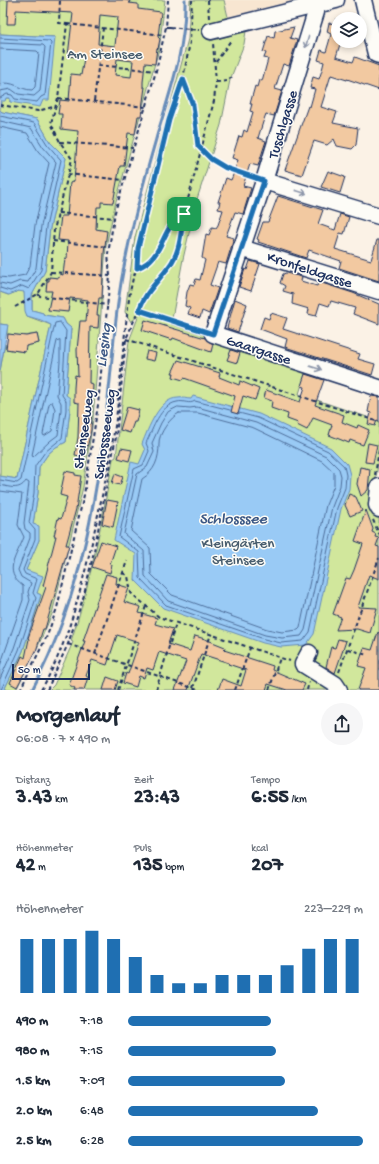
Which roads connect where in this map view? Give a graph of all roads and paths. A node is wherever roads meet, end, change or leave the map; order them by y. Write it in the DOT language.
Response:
graph roads {
  1 [pos="60,0"];
  2 [pos="168,0"];
  3 [pos="192,0"];
  4 [pos="208,0"];
  5 [pos="336,0"];
  6 [pos="363,0"];
  7 [pos="317,4"];
  8 [pos="67,24"];
  9 [pos="234,25"];
  10 [pos="166,27"];
  11 [pos="103,28"];
  12 [pos="205,30"];
  13 [pos="164,35"];
  14 [pos="379,55"];
  15 [pos="216,62"];
  16 [pos="98,65"];
  17 [pos="156,72"];
  18 [pos="235,78"];
  19 [pos="183,79"];
  20 [pos="216,82"];
  21 [pos="58,98"];
  22 [pos="94,101"];
  23 [pos="0,105"];
  24 [pos="56,106"];
  25 [pos="146,107"];
  26 [pos="60,142"];
  27 [pos="133,148"];
  28 [pos="202,150"];
  29 [pos="68,174"];
  30 [pos="124,180"];
  31 [pos="264,181"];
  32 [pos="58,213"];
  33 [pos="184,214"];
  34 [pos="379,216"];
  35 [pos="114,218"];
  36 [pos="53,241"];
  37 [pos="109,247"];
  38 [pos="241,248"];
  39 [pos="137,268"];
  40 [pos="51,272"];
  41 [pos="110,276"];
  42 [pos="379,291"];
  43 [pos="37,294"];
  44 [pos="108,305"];
  45 [pos="15,307"];
  46 [pos="139,310"];
  47 [pos="213,334"];
  48 [pos="126,339"];
  49 [pos="379,388"];
  50 [pos="379,422"];
  51 [pos="379,487"];
  52 [pos="379,509"];
  53 [pos="379,558"];
  54 [pos="127,561"];
  55 [pos="123,573"];
  56 [pos="146,606"];
  57 [pos="176,623"];
  58 [pos="210,634"];
  59 [pos="68,644"];
  60 [pos="250,648"];
  61 [pos="348,648"];
  62 [pos="95,654"];
  63 [pos="368,656"];
  64 [pos="280,658"];
  65 [pos="306,658"];
  66 [pos="126,665"];
  67 [pos="160,677"];
  68 [pos="337,687"];
  69 [pos="193,688"];
  70 [pos="20,690"];
  71 [pos="41,690"];
  72 [pos="47,690"];
  73 [pos="118,690"];
  74 [pos="156,690"];
  75 [pos="198,690"];
  76 [pos="235,690"];
  77 [pos="270,690"];
  1 -- 8 [label="path"];
  2 -- 10 [label="path, Steinseeweg"];
  3 -- 19 [label="path"];
  4 -- 12 [label="path, Schlossseeweg"];
  5 -- 7 [label="street"];
  6 -- 14 [label="street"];
  7 -- 9 [label="street"];
  7 -- 31 [label="street, Tuschlgasse, one-way"];
  8 -- 11 [label="path"];
  8 -- 21 [label="path"];
  9 -- 12 [label="street"];
  9 -- 15 [label="path"];
  10 -- 12 [label="path, bridge"];
  10 -- 13 [label="path, Steinseeweg"];
  11 -- 13 [label="path"];
  11 -- 16 [label="path"];
  12 -- 15 [label="path, Schlossseeweg"];
  13 -- 17 [label="path, Steinseeweg"];
  15 -- 20 [label="path, Schlossseeweg"];
  16 -- 17 [label="path"];
  16 -- 22 [label="path"];
  17 -- 25 [label="path, Steinseeweg"];
  18 -- 20 [label="path"];
  19 -- 28 [label="path"];
  19 -- 39 [label="path"];
  20 -- 28 [label="path, Schlossseeweg"];
  21 -- 22 [label="path"];
  21 -- 24 [label="path"];
  22 -- 25 [label="path"];
  23 -- 24 [label="path"];
  24 -- 26 [label="path"];
  25 -- 27 [label="path, Steinseeweg"];
  26 -- 27 [label="path"];
  26 -- 29 [label="path"];
  27 -- 30 [label="path, Steinseeweg"];
  28 -- 31 [label="path"];
  28 -- 33 [label="path, Schlossseeweg"];
  29 -- 30 [label="path"];
  29 -- 32 [label="path"];
  30 -- 35 [label="path, Steinseeweg"];
  31 -- 34 [label="street, one-way"];
  31 -- 38 [label="street, Tuschlgasse"];
  32 -- 35 [label="path"];
  32 -- 36 [label="path"];
  33 -- 39 [label="path"];
  33 -- 46 [label="path, Schlossseeweg"];
  35 -- 37 [label="path, Steinseeweg"];
  36 -- 37 [label="path"];
  36 -- 40 [label="path"];
  37 -- 41 [label="path, Steinseeweg"];
  38 -- 42 [label="street, Kronfeldgasse"];
  38 -- 47 [label="street, Tuschlgasse"];
  39 -- 71 [label="path"];
  40 -- 41 [label="path"];
  40 -- 43 [label="path"];
  41 -- 44 [label="path, Steinseeweg"];
  43 -- 44 [label="path"];
  43 -- 45 [label="path"];
  44 -- 70 [label="path, Steinseeweg"];
  46 -- 47 [label="path, Gaargasse"];
  46 -- 48 [label="path, Schlossseeweg"];
  47 -- 49 [label="street, Gaargasse, one-way"];
  48 -- 50 [label="path"];
  48 -- 59 [label="path, Schlossseeweg"];
  51 -- 52 [label="street"];
  53 -- 61 [label="path"];
  54 -- 55 [label="path"];
  55 -- 56 [label="path"];
  55 -- 62 [label="path"];
  56 -- 57 [label="path"];
  56 -- 66 [label="path"];
  57 -- 58 [label="path"];
  57 -- 67 [label="path"];
  58 -- 60 [label="path"];
  58 -- 69 [label="path"];
  59 -- 62 [label="path"];
  59 -- 72 [label="path, Schlossseeweg"];
  60 -- 64 [label="path"];
  60 -- 76 [label="path"];
  61 -- 63 [label="path"];
  61 -- 68 [label="path"];
  62 -- 66 [label="path"];
  64 -- 65 [label="path"];
  64 -- 77 [label="path"];
  65 -- 68 [label="street"];
  66 -- 67 [label="path"];
  66 -- 73 [label="path"];
  67 -- 69 [label="path"];
  67 -- 74 [label="path"];
  69 -- 75 [label="path"];
}
